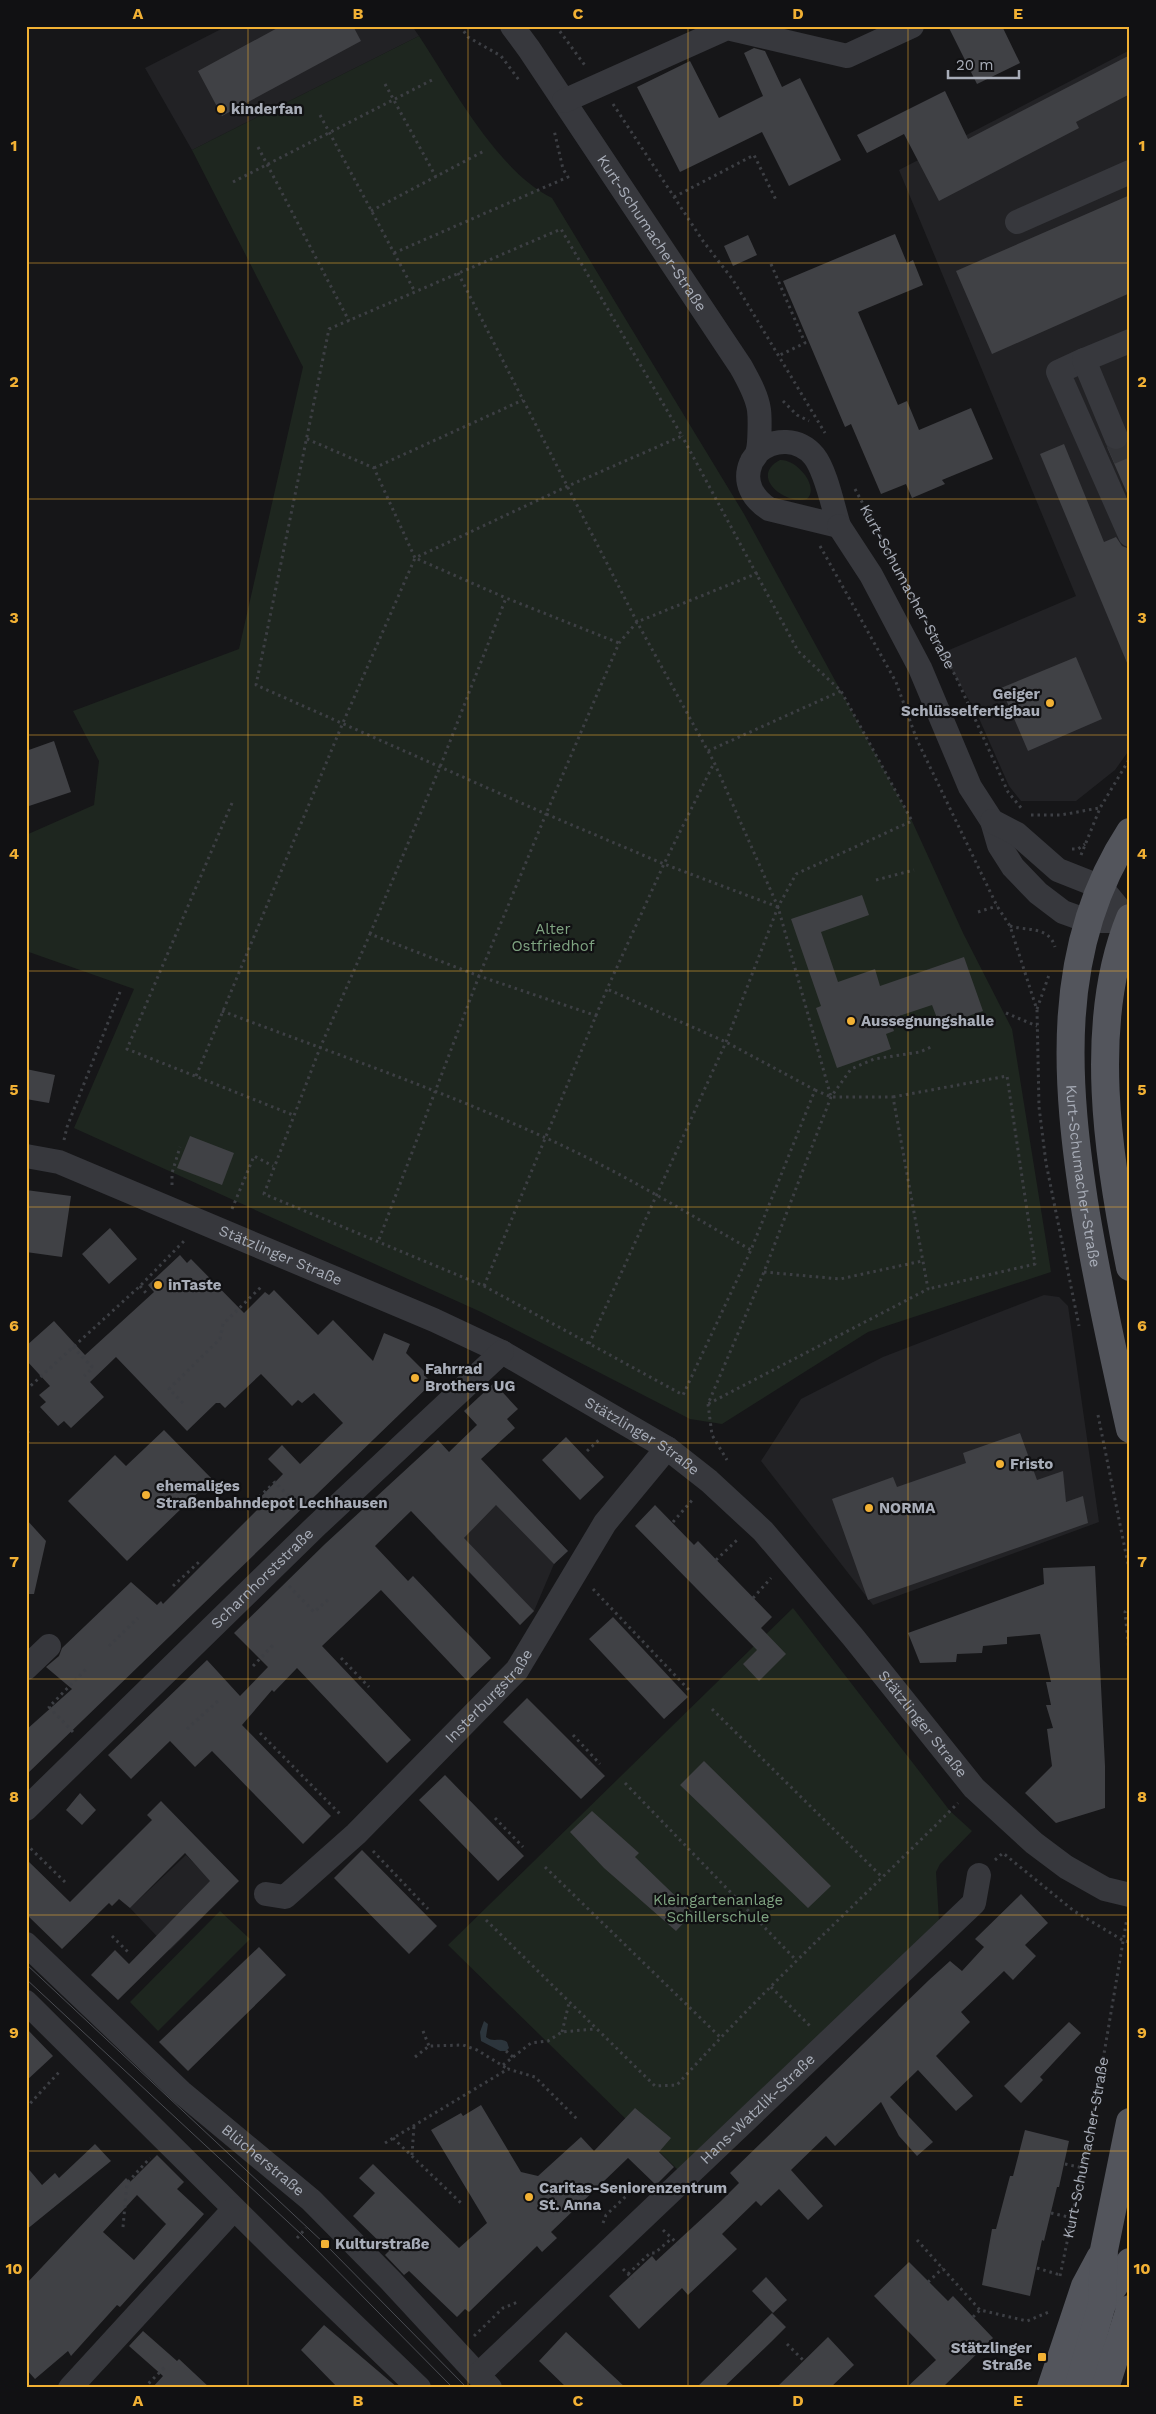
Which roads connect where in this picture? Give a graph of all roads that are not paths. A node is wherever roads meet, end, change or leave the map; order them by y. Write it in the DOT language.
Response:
graph roads {
  1 [pos="512,26"];
  2 [pos="912,26"];
  3 [pos="564,101"];
  4 [pos="1130,172"];
  5 [pos="1017,222"];
  6 [pos="1130,341"];
  7 [pos="1084,360"];
  8 [pos="1116,437"];
  9 [pos="758,452"];
  10 [pos="839,526"];
  11 [pos="1130,535"];
  12 [pos="992,821"];
  13 [pos="1130,832"];
  14 [pos="1101,887"];
  15 [pos="1129,920"];
  16 [pos="1088,921"];
  17 [pos="26,1156"];
  18 [pos="1130,1267"];
  19 [pos="502,1352"];
  20 [pos="1130,1429"];
  21 [pos="667,1448"];
  22 [pos="49,1646"];
  23 [pos="26,1668"];
  24 [pos="26,1809"];
  25 [pos="979,1875"];
  26 [pos="266,1894"];
  27 [pos="1129,1904"];
  28 [pos="26,1944"];
  29 [pos="27,2006"];
  30 [pos="1130,2122"];
  31 [pos="234,2209"];
  32 [pos="1104,2250"];
  33 [pos="1130,2262"];
  34 [pos="1102,2304"];
  35 [pos="1130,2309"];
  36 [pos="484,2382"];
  37 [pos="70,2388"];
  38 [pos="418,2388"];
  39 [pos="1051,2388"];
  40 [pos="1078,2388"];
  41 [pos="1105,2388"];
  1 -- 3 [label="street, Kurt-Schumacher-Straße"];
  2 -- 3 [label="street"];
  3 -- 9 [label="street, Kurt-Schumacher-Straße"];
  4 -- 5 [label="street"];
  6 -- 7 [label="street"];
  7 -- 8 [label="street"];
  7 -- 11 [label="street"];
  9 -- 10 [label="street, Kurt-Schumacher-Straße"];
  9 -- 10 [label="street, Kurt-Schumacher-Straße"];
  10 -- 12 [label="street, Kurt-Schumacher-Straße"];
  12 -- 14 [label="street, Kurt-Schumacher-Straße"];
  12 -- 16 [label="street, Kurt-Schumacher-Straße"];
  13 -- 14 [label="main road"];
  14 -- 15 [label="street, Kurt-Schumacher-Straße"];
  14 -- 16 [label="main road"];
  15 -- 16 [label="street, Kurt-Schumacher-Straße"];
  15 -- 18 [label="main road, Kurt-Schumacher-Straße"];
  16 -- 20 [label="main road, Kurt-Schumacher-Straße"];
  17 -- 19 [label="street, Stätzlinger Straße"];
  19 -- 21 [label="street, Stätzlinger Straße"];
  19 -- 24 [label="street, Scharnhorststraße"];
  21 -- 26 [label="street, Insterburgstraße"];
  21 -- 27 [label="street, Stätzlinger Straße"];
  22 -- 23 [label="street"];
  25 -- 36 [label="street, Hans-Watzlik-Straße"];
  28 -- 36 [label="street, Blücherstraße"];
  29 -- 31 [label="street"];
  30 -- 32 [label="main road"];
  31 -- 37 [label="street"];
  31 -- 38 [label="street"];
  32 -- 34 [label="main road"];
  32 -- 39 [label="main road"];
  33 -- 34 [label="main road"];
  34 -- 40 [label="main road"];
  35 -- 41 [label="main road"];
}
